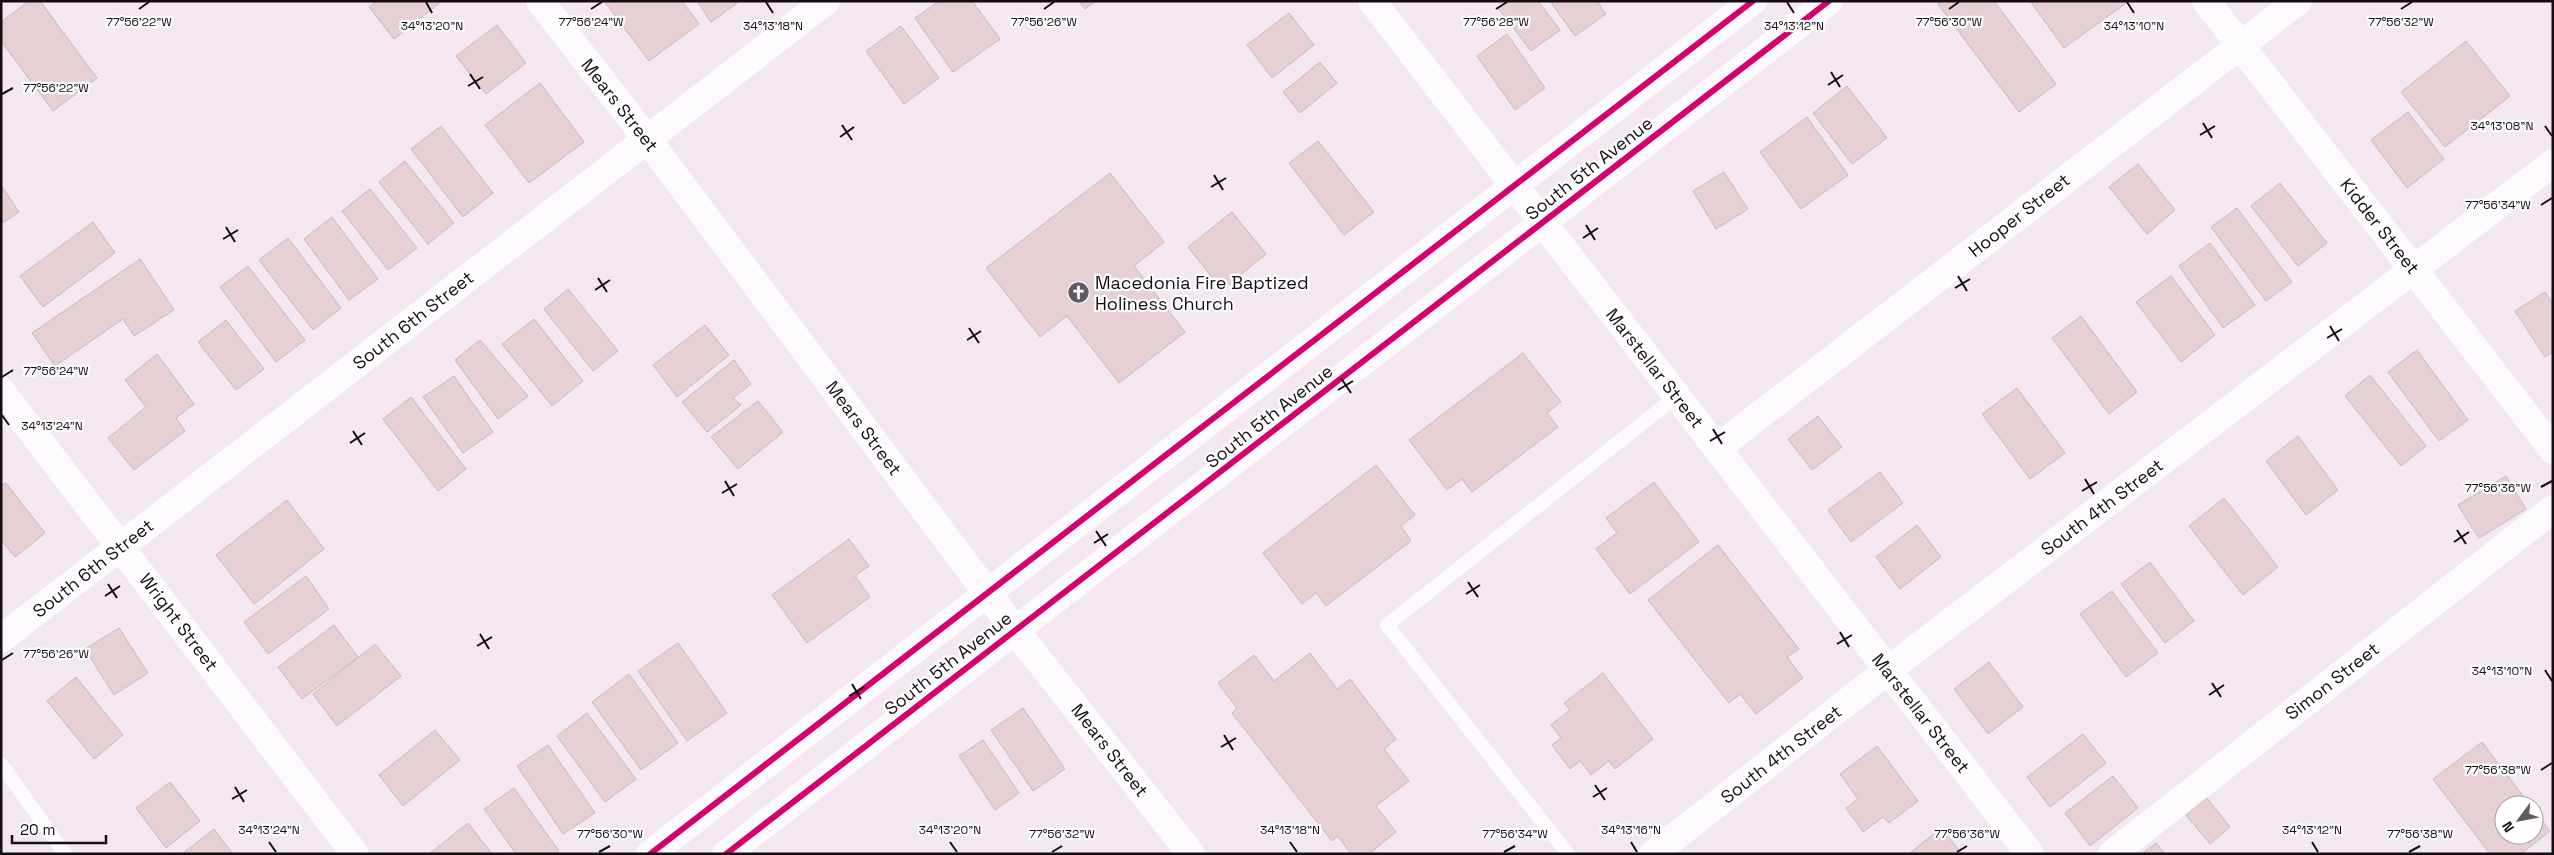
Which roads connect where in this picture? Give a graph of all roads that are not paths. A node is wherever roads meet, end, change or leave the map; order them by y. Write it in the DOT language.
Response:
graph roads {
  1 [pos="540,1"];
  2 [pos="826,1"];
  3 [pos="1372,1"];
  4 [pos="1753,1"];
  5 [pos="1829,1"];
  6 [pos="2206,1"];
  7 [pos="2298,1"];
  8 [pos="2240,45"];
  9 [pos="647,139"];
  10 [pos="2553,163"];
  11 [pos="1514,186"];
  12 [pos="1543,223"];
  13 [pos="2414,270"];
  14 [pos="1,391"];
  15 [pos="1677,396"];
  16 [pos="1717,448"];
  17 [pos="2553,450"];
  18 [pos="2553,509"];
  19 [pos="121,546"];
  20 [pos="988,593"];
  21 [pos="1015,630"];
  22 [pos="1,639"];
  23 [pos="1888,670"];
  24 [pos="1,764"];
  25 [pos="66,854"];
  26 [pos="355,854"];
  27 [pos="650,854"];
  28 [pos="726,854"];
  29 [pos="1191,854"];
  30 [pos="1568,854"];
  31 [pos="1653,854"];
  32 [pos="2030,854"];
  33 [pos="2112,854"];
  1 -- 9 [label="street, Mears Street"];
  2 -- 9 [label="street, South 6th Street"];
  3 -- 11 [label="street, Marstellar Street"];
  4 -- 11 [label="street, South 5th Avenue"];
  5 -- 12 [label="street, South 5th Avenue"];
  6 -- 8 [label="street, Kidder Street"];
  7 -- 8 [label="street, Hooper Street"];
  8 -- 13 [label="street, Kidder Street"];
  8 -- 16 [label="street, Hooper Street"];
  9 -- 19 [label="street, South 6th Street"];
  9 -- 20 [label="street, Mears Street"];
  10 -- 13 [label="street, South 4th Street"];
  11 -- 12 [label="street, Marstellar Street"];
  11 -- 20 [label="street, South 5th Avenue"];
  12 -- 15 [label="street, Marstellar Street"];
  12 -- 21 [label="street, South 5th Avenue"];
  13 -- 17 [label="street, Kidder Street"];
  13 -- 23 [label="street, South 4th Street"];
  14 -- 19 [label="street, Wright Street"];
  15 -- 16 [label="street, Marstellar Street"];
  15 -- 30 [label="lane"];
  16 -- 23 [label="street, Marstellar Street"];
  18 -- 33 [label="street, Simon Street"];
  19 -- 22 [label="street, South 6th Street"];
  19 -- 26 [label="street, Wright Street"];
  20 -- 21 [label="street, Mears Street"];
  20 -- 27 [label="street, South 5th Avenue"];
  21 -- 28 [label="street, South 5th Avenue"];
  21 -- 29 [label="street, Mears Street"];
  23 -- 31 [label="street, South 4th Street"];
  23 -- 32 [label="street, Marstellar Street"];
  24 -- 25 [label="lane"];
}
